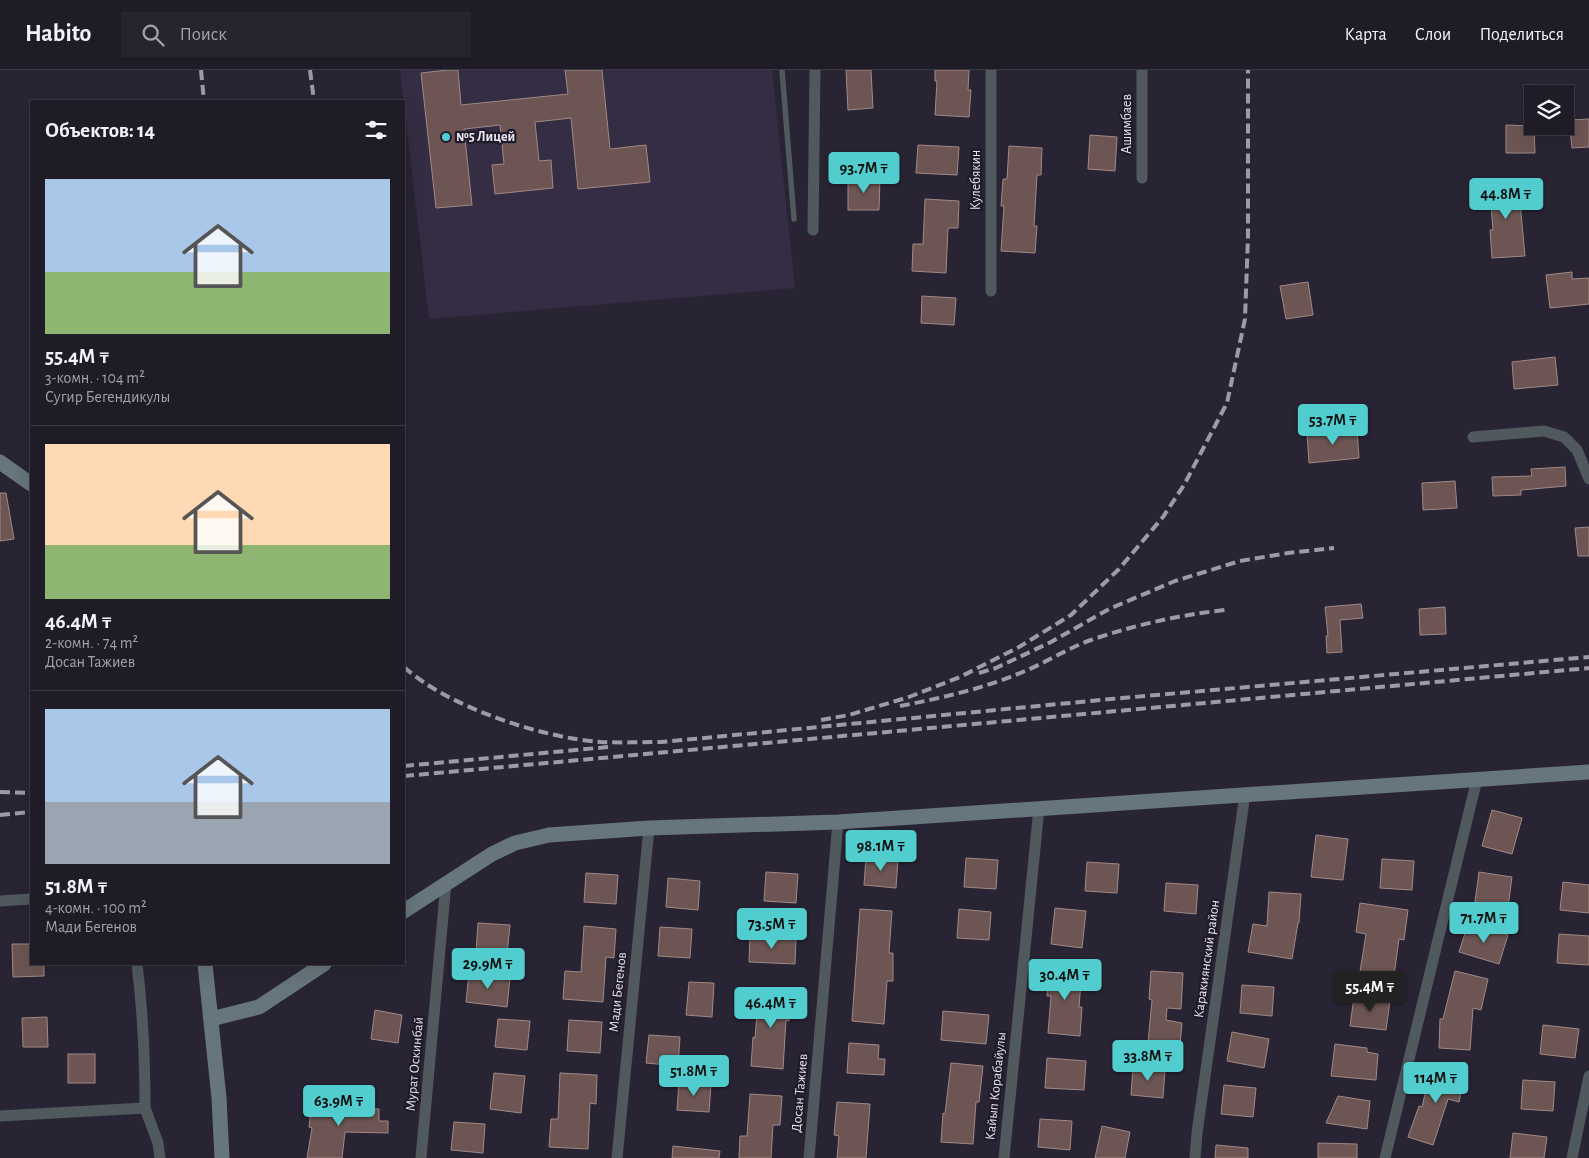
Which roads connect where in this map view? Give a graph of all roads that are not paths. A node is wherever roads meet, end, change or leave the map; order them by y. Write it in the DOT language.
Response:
graph roads {
  1 [pos="782,70"];
  2 [pos="815,70"];
  3 [pos="991,70"];
  4 [pos="1142,70"];
  5 [pos="1142,178"];
  6 [pos="794,219"];
  7 [pos="813,230"];
  8 [pos="991,291"];
  9 [pos="1473,438"];
  10 [pos="0,462"];
  11 [pos="1589,479"];
  12 [pos="30,483"];
  13 [pos="1589,772"];
  14 [pos="1477,779"];
  15 [pos="1245,794"];
  16 [pos="1040,808"];
  17 [pos="838,822"];
  18 [pos="649,828"];
  19 [pos="446,883"];
  20 [pos="30,899"];
  21 [pos="0,901"];
  22 [pos="405,910"];
  23 [pos="137,965"];
  24 [pos="205,965"];
  25 [pos="322,965"];
  26 [pos="211,1019"];
  27 [pos="1589,1076"];
  28 [pos="145,1108"];
  29 [pos="0,1116"];
  30 [pos="160,1158"];
  31 [pos="222,1158"];
  32 [pos="421,1158"];
  33 [pos="617,1158"];
  34 [pos="810,1158"];
  35 [pos="1004,1158"];
  36 [pos="1195,1158"];
  37 [pos="1385,1158"];
  38 [pos="1572,1158"];
  1 -- 6 [label="lane"];
  2 -- 7 [label="street"];
  3 -- 8 [label="street, Кулебякин"];
  4 -- 5 [label="street, Ашимбаев"];
  9 -- 11 [label="street"];
  10 -- 12 [label="street"];
  13 -- 14 [label="street"];
  14 -- 15 [label="street"];
  14 -- 37 [label="street"];
  15 -- 16 [label="street"];
  15 -- 36 [label="street, Каракиянский район"];
  16 -- 17 [label="street"];
  16 -- 35 [label="street, Кайып Корабайулы"];
  17 -- 18 [label="street"];
  17 -- 34 [label="street, Досан Тажиев"];
  18 -- 19 [label="street"];
  18 -- 33 [label="street, Мади Бегенов"];
  19 -- 22 [label="street"];
  19 -- 32 [label="street, Мурат Оскинбай"];
  20 -- 21 [label="street"];
  23 -- 28 [label="street"];
  24 -- 26 [label="street"];
  25 -- 26 [label="street"];
  26 -- 31 [label="street"];
  27 -- 38 [label="street"];
  28 -- 29 [label="street"];
  28 -- 30 [label="street"];
}
